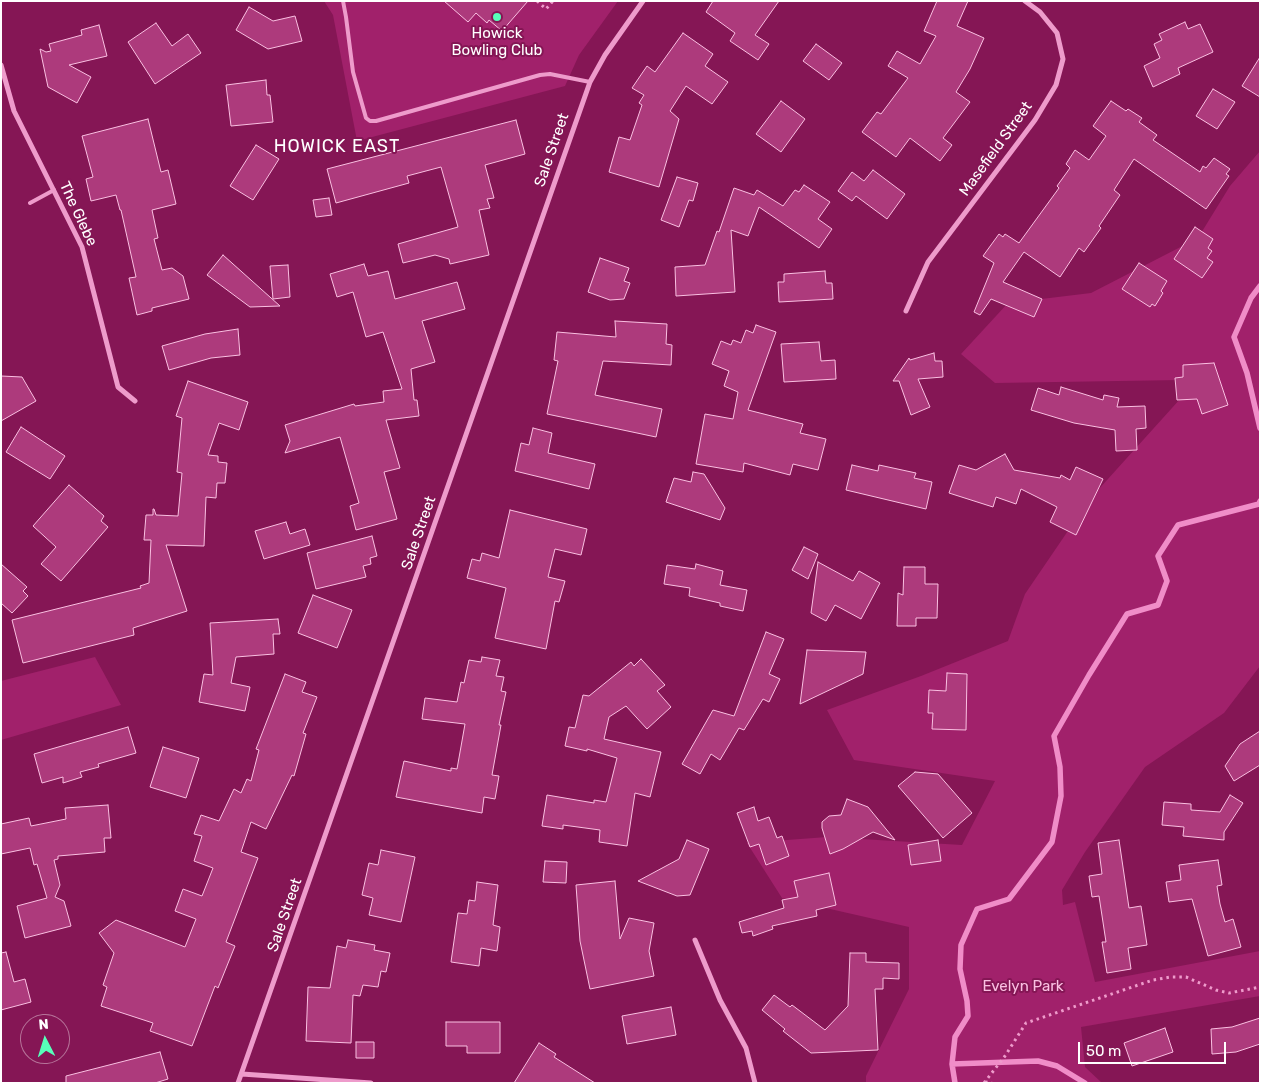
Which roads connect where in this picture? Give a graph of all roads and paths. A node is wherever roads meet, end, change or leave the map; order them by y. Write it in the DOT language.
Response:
graph roads {
  1 [pos="343,1"];
  2 [pos="537,1"];
  3 [pos="553,1"];
  4 [pos="643,1"];
  5 [pos="1025,1"];
  6 [pos="1,65"];
  7 [pos="590,82"];
  8 [pos="54,190"];
  9 [pos="30,203"];
  10 [pos="906,311"];
  11 [pos="135,401"];
  12 [pos="696,940"];
  13 [pos="1260,987"];
  14 [pos="242,1074"];
  15 [pos="984,1082"];
  16 [pos="238,1083"];
  17 [pos="371,1083"];
  18 [pos="755,1083"];
  19 [pos="992,1083"];
  1 -- 7 [label="lane"];
  2 -- 3 [label="path"];
  4 -- 7 [label="street, Sale Street"];
  5 -- 10 [label="street, Masefield Street"];
  6 -- 8 [label="street, The Glebe"];
  7 -- 14 [label="street, Sale Street"];
  8 -- 9 [label="lane"];
  8 -- 11 [label="street, The Glebe"];
  12 -- 18 [label="street"];
  13 -- 15 [label="path"];
  14 -- 16 [label="street, Sale Street"];
  14 -- 17 [label="street"];
  15 -- 19 [label="path"];
}
